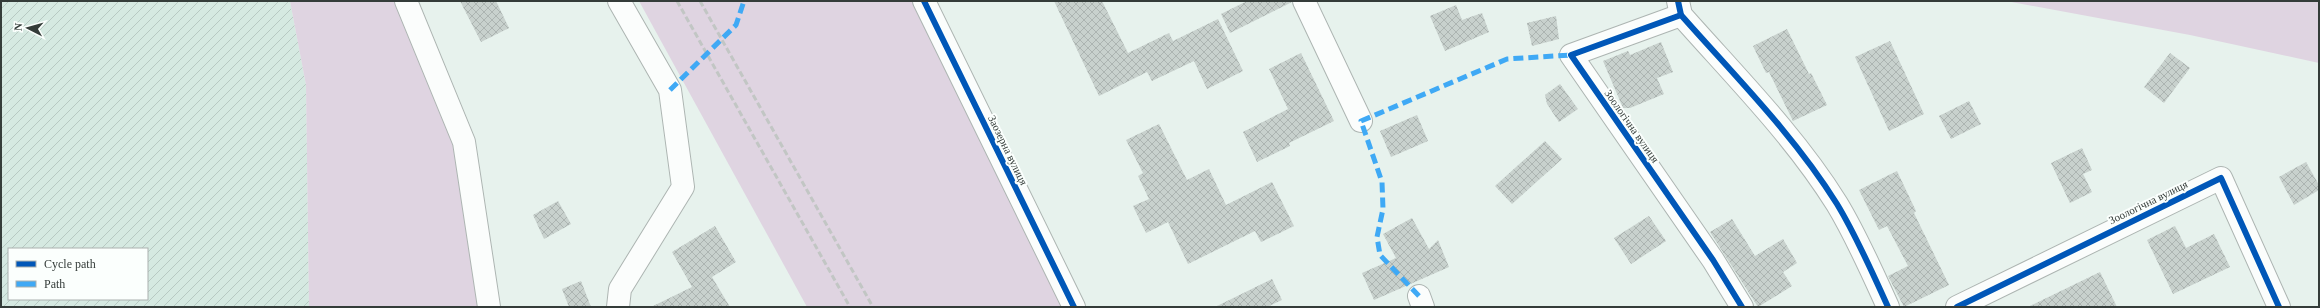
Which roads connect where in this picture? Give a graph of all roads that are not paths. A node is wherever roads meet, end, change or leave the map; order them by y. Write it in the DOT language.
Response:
graph roads {
  1 [pos="406,1"];
  2 [pos="619,1"];
  3 [pos="924,1"];
  4 [pos="1304,1"];
  5 [pos="1679,8"];
  6 [pos="1361,121"];
  7 [pos="489,307"];
  8 [pos="618,307"];
  9 [pos="1074,307"];
  10 [pos="1742,307"];
  11 [pos="1888,307"];
  12 [pos="1957,307"];
  13 [pos="2279,307"];
  1 -- 7 [label="street"];
  2 -- 8 [label="street"];
  3 -- 9 [label="street, Заозерна вулиця"];
  4 -- 6 [label="street"];
  5 -- 10 [label="street, Зоологічна вулиця"];
  5 -- 11 [label="street, Зоологічна вулиця"];
  12 -- 13 [label="street, Зоологічна вулиця"];
}
